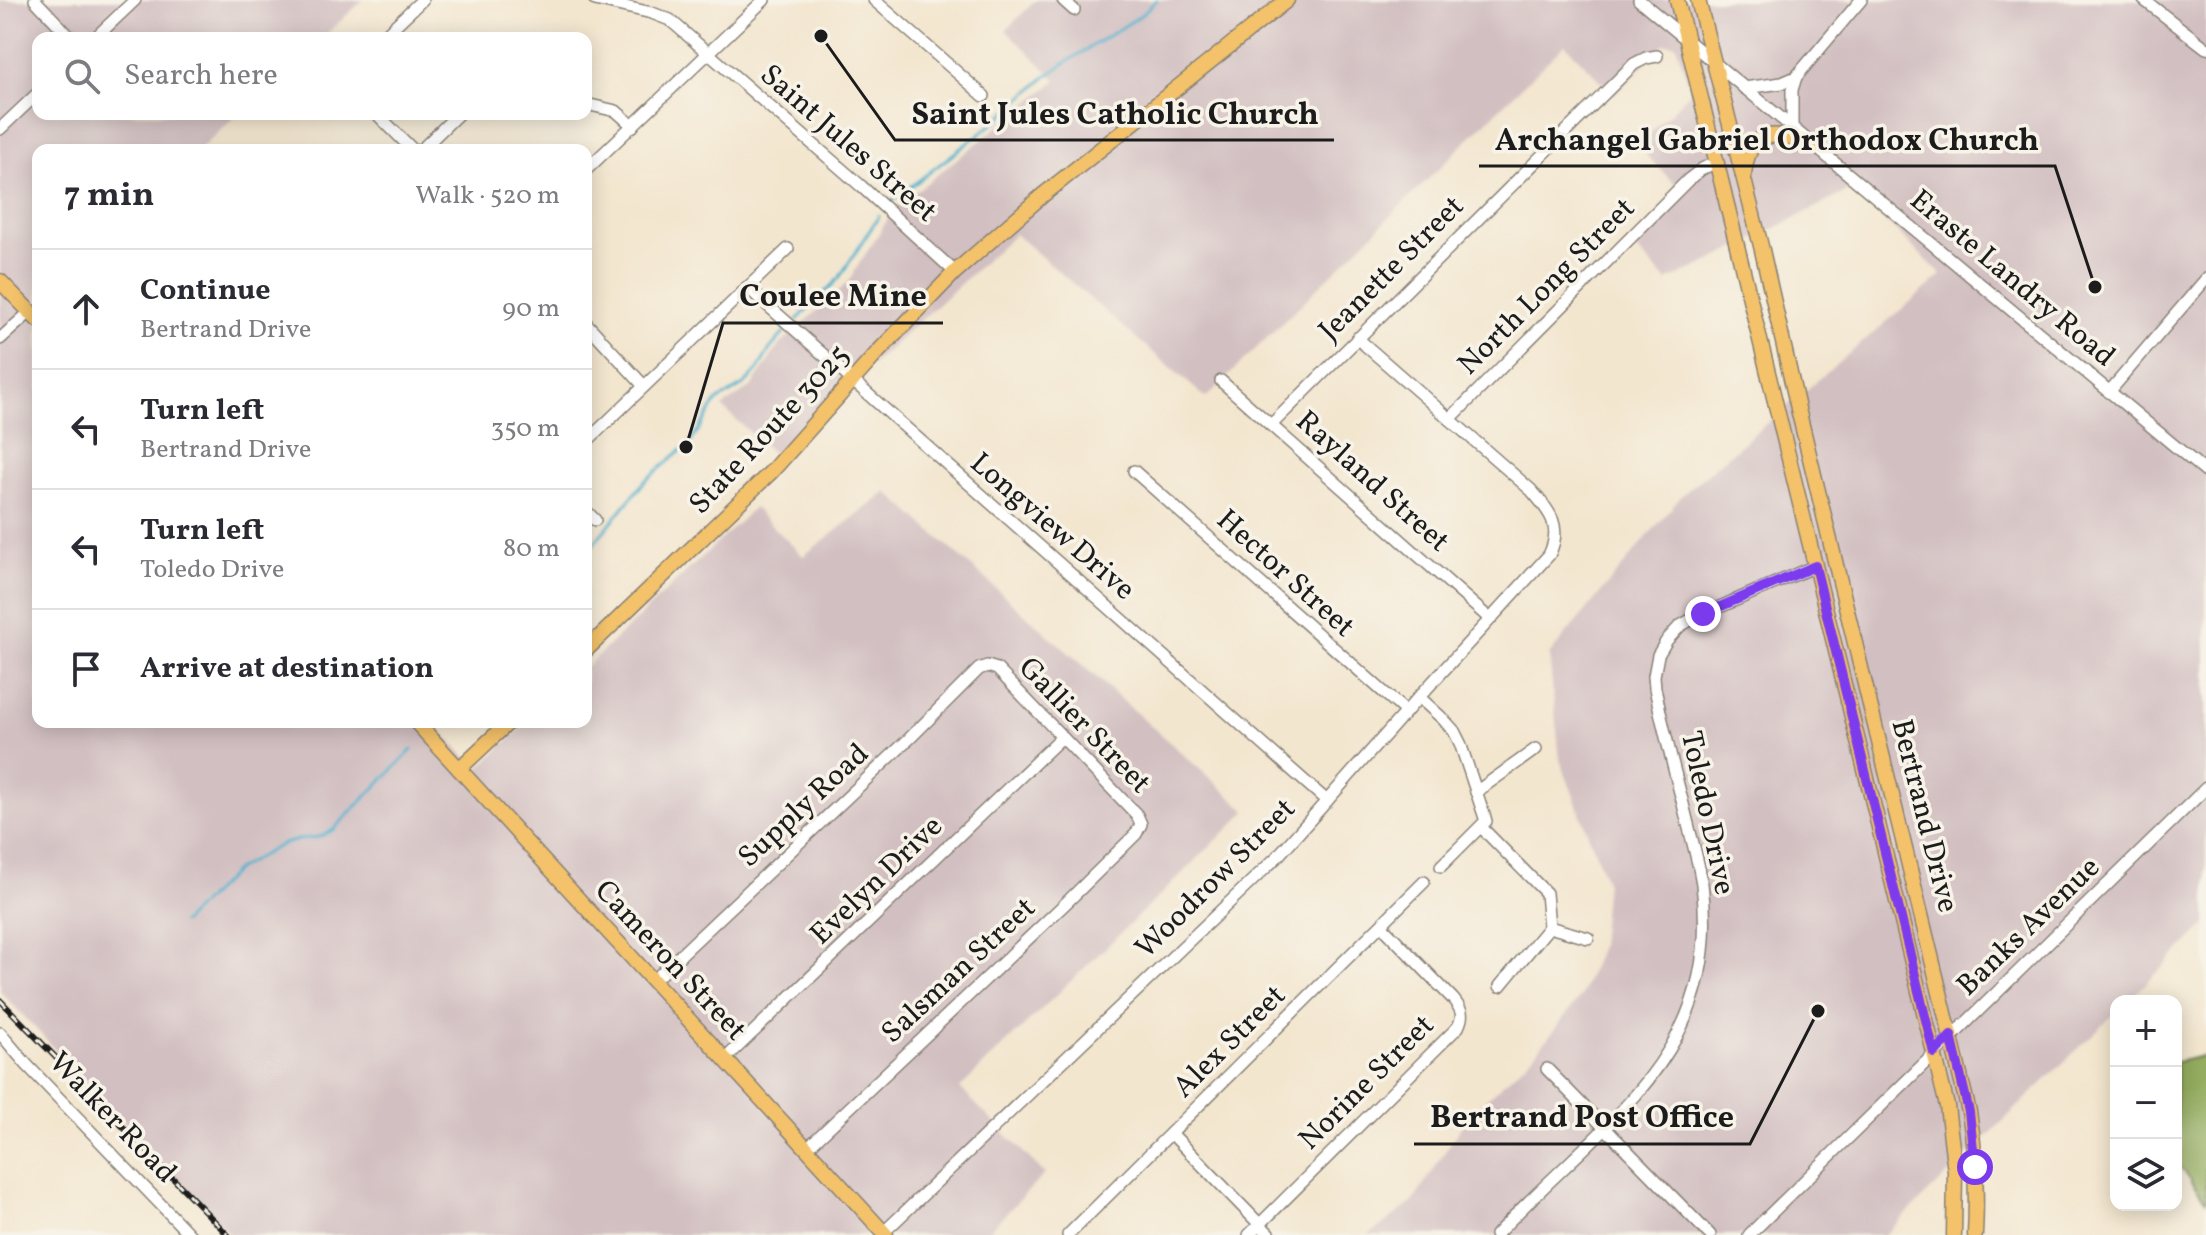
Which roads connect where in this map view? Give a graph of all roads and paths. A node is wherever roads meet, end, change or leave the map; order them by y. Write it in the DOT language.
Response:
graph roads {
  1 [pos="35,0"];
  2 [pos="135,0"];
  3 [pos="422,0"];
  4 [pos="595,0"];
  5 [pos="764,0"];
  6 [pos="874,0"];
  7 [pos="1063,0"];
  8 [pos="1287,0"];
  9 [pos="1639,0"];
  10 [pos="1677,0"];
  11 [pos="1698,0"];
  12 [pos="1861,0"];
  13 [pos="2144,0"];
  14 [pos="1074,10"];
  15 [pos="65,32"];
  16 [pos="101,32"];
  17 [pos="388,32"];
  18 [pos="1686,40"];
  19 [pos="2206,48"];
  20 [pos="709,53"];
  21 [pos="1657,56"];
  22 [pos="1712,62"];
  23 [pos="1796,77"];
  24 [pos="1744,88"];
  25 [pos="984,96"];
  26 [pos="32,99"];
  27 [pos="592,105"];
  28 [pos="383,120"];
  29 [pos="452,120"];
  30 [pos="633,126"];
  31 [pos="1792,127"];
  32 [pos="0,129"];
  33 [pos="407,144"];
  34 [pos="427,144"];
  35 [pos="1815,146"];
  36 [pos="1716,162"];
  37 [pos="592,164"];
  38 [pos="1743,179"];
  39 [pos="788,249"];
  40 [pos="955,272"];
  41 [pos="2206,279"];
  42 [pos="0,281"];
  43 [pos="747,287"];
  44 [pos="32,314"];
  45 [pos="32,317"];
  46 [pos="592,330"];
  47 [pos="1357,338"];
  48 [pos="0,339"];
  49 [pos="1221,381"];
  50 [pos="853,382"];
  51 [pos="644,386"];
  52 [pos="2109,392"];
  53 [pos="1799,413"];
  54 [pos="1779,415"];
  55 [pos="1450,419"];
  56 [pos="1271,425"];
  57 [pos="592,436"];
  58 [pos="1134,471"];
  59 [pos="2206,472"];
  60 [pos="592,517"];
  61 [pos="595,520"];
  62 [pos="1815,566"];
  63 [pos="1490,619"];
  64 [pos="592,644"];
  65 [pos="987,666"];
  66 [pos="1419,697"];
  67 [pos="1406,712"];
  68 [pos="421,728"];
  69 [pos="503,728"];
  70 [pos="1062,737"];
  71 [pos="1536,749"];
  72 [pos="459,769"];
  73 [pos="2206,788"];
  74 [pos="1476,792"];
  75 [pos="1327,801"];
  76 [pos="1141,824"];
  77 [pos="1481,827"];
  78 [pos="1441,866"];
  79 [pos="1424,882"];
  80 [pos="1382,926"];
  81 [pos="1549,927"];
  82 [pos="1588,938"];
  83 [pos="653,981"];
  84 [pos="1500,986"];
  85 [pos="0,1033"];
  86 [pos="1951,1036"];
  87 [pos="1934,1053"];
  88 [pos="725,1059"];
  89 [pos="1547,1069"];
  90 [pos="1605,1127"];
  91 [pos="1171,1133"];
  92 [pos="806,1149"];
  93 [pos="1259,1225"];
  94 [pos="885,1234"];
  95 [pos="190,1235"];
  96 [pos="1068,1235"];
  97 [pos="1249,1235"];
  98 [pos="1270,1235"];
  99 [pos="1496,1235"];
  100 [pos="1710,1235"];
  101 [pos="1749,1235"];
  102 [pos="1954,1235"];
  103 [pos="1975,1235"];
  1 -- 15 [label="street"];
  2 -- 16 [label="street"];
  3 -- 17 [label="street"];
  4 -- 20 [label="street, Saint Jules Street"];
  5 -- 20 [label="street"];
  6 -- 25 [label="street"];
  7 -- 14 [label="street"];
  8 -- 40 [label="main road, State Route 3025"];
  9 -- 18 [label="street, Eraste Landry Road"];
  10 -- 18 [label="main road, Bertrand Drive"];
  11 -- 22 [label="main road, Bertrand Drive"];
  12 -- 23 [label="street"];
  13 -- 19 [label="street"];
  18 -- 22 [label="street, Eraste Landry Road"];
  18 -- 36 [label="main road, Bertrand Drive"];
  20 -- 30 [label="street"];
  20 -- 40 [label="street, Saint Jules Street"];
  21 -- 47 [label="street, Jeanette Street"];
  22 -- 24 [label="street, Eraste Landry Road"];
  22 -- 38 [label="main road, Bertrand Drive"];
  23 -- 24 [label="street"];
  23 -- 31 [label="street"];
  24 -- 31 [label="street, Eraste Landry Road"];
  26 -- 32 [label="street"];
  27 -- 30 [label="street"];
  28 -- 33 [label="street"];
  29 -- 34 [label="street"];
  30 -- 37 [label="street"];
  31 -- 35 [label="street, Eraste Landry Road"];
  35 -- 38 [label="main road"];
  35 -- 52 [label="street, Eraste Landry Road"];
  36 -- 54 [label="main road, Bertrand Drive"];
  36 -- 55 [label="street, North Long Street"];
  38 -- 53 [label="main road, Bertrand Drive"];
  39 -- 43 [label="street"];
  40 -- 50 [label="main road, State Route 3025"];
  41 -- 52 [label="street"];
  42 -- 44 [label="main road"];
  43 -- 50 [label="street, Longview Drive"];
  43 -- 51 [label="street"];
  45 -- 48 [label="street"];
  46 -- 51 [label="street"];
  47 -- 55 [label="street"];
  47 -- 56 [label="street, Jeanette Street"];
  49 -- 56 [label="street, Rayland Street"];
  50 -- 64 [label="main road, State Route 3025"];
  50 -- 75 [label="street, Longview Drive"];
  51 -- 57 [label="street"];
  52 -- 59 [label="street, Eraste Landry Road"];
  53 -- 54 [label="street"];
  53 -- 86 [label="main road, Bertrand Drive"];
  54 -- 62 [label="main road, Bertrand Drive"];
  55 -- 63 [label="street, Woodrow Street"];
  56 -- 63 [label="street, Rayland Street"];
  58 -- 67 [label="street, Hector Street"];
  60 -- 61 [label="street"];
  62 -- 87 [label="main road, Bertrand Drive"];
  62 -- 90 [label="street, Toledo Drive"];
  63 -- 66 [label="street, Woodrow Street"];
  65 -- 70 [label="street, Gallier Street"];
  65 -- 83 [label="street, Supply Road"];
  66 -- 67 [label="street, Woodrow Street"];
  66 -- 74 [label="street"];
  67 -- 75 [label="street, Woodrow Street"];
  68 -- 72 [label="main road, Cameron Street"];
  69 -- 72 [label="main road"];
  70 -- 76 [label="street, Gallier Street"];
  70 -- 88 [label="street, Evelyn Drive"];
  71 -- 74 [label="street"];
  72 -- 83 [label="main road, Cameron Street"];
  73 -- 86 [label="street, Banks Avenue"];
  74 -- 77 [label="street"];
  75 -- 94 [label="street, Woodrow Street"];
  76 -- 92 [label="street, Salsman Street"];
  77 -- 78 [label="street"];
  77 -- 81 [label="street"];
  79 -- 80 [label="street, Alex Street"];
  80 -- 91 [label="street, Alex Street"];
  80 -- 93 [label="street, Norine Street"];
  81 -- 82 [label="street"];
  81 -- 84 [label="street"];
  83 -- 88 [label="main road, Cameron Street"];
  85 -- 95 [label="street, Walker Road"];
  86 -- 87 [label="street, Banks Avenue"];
  86 -- 103 [label="main road, Bertrand Drive"];
  87 -- 101 [label="street, Banks Avenue"];
  87 -- 102 [label="main road, Bertrand Drive"];
  88 -- 92 [label="main road, Cameron Street"];
  89 -- 90 [label="street"];
  90 -- 99 [label="street, Toledo Drive"];
  90 -- 100 [label="street"];
  91 -- 93 [label="street"];
  91 -- 96 [label="street, Alex Street"];
  92 -- 94 [label="main road, Cameron Street"];
  93 -- 97 [label="street, Norine Street"];
  93 -- 98 [label="street"];
}
